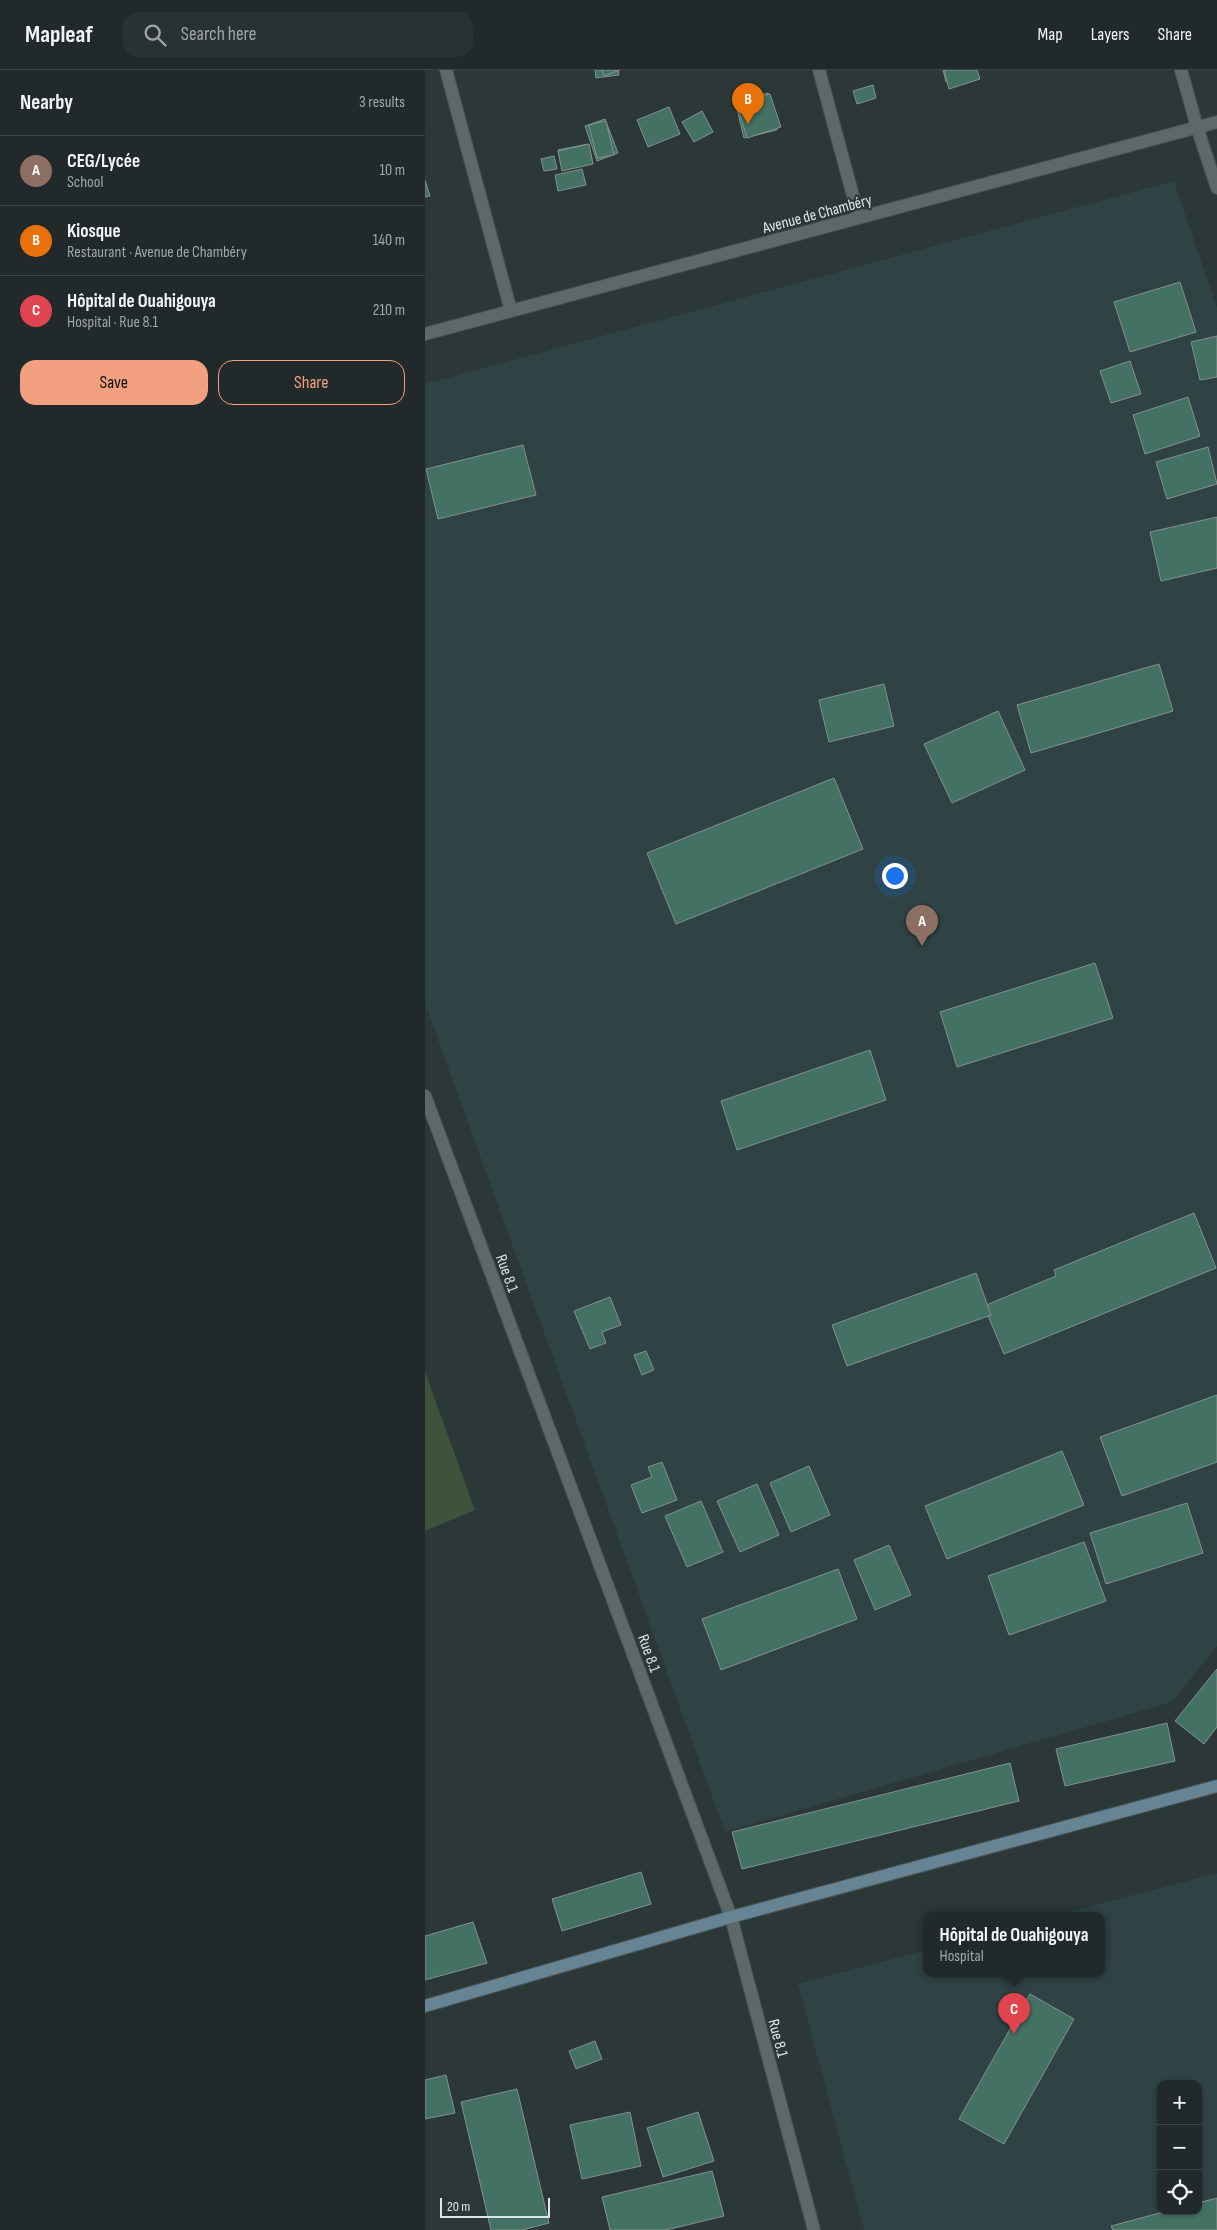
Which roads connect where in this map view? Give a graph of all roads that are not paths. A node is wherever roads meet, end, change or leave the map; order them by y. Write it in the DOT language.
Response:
graph roads {
  1 [pos="446,70"];
  2 [pos="819,70"];
  3 [pos="1181,70"];
  4 [pos="1217,122"];
  5 [pos="1197,127"];
  6 [pos="1217,188"];
  7 [pos="859,218"];
  8 [pos="511,311"];
  9 [pos="425,334"];
  10 [pos="425,1096"];
  11 [pos="1217,1786"];
  12 [pos="731,1917"];
  13 [pos="425,2006"];
  14 [pos="814,2230"];
  1 -- 8 [label="street"];
  2 -- 7 [label="street"];
  3 -- 5 [label="street"];
  4 -- 5 [label="street, Avenue de Chambéry"];
  5 -- 6 [label="street"];
  5 -- 7 [label="street, Avenue de Chambéry"];
  7 -- 8 [label="street, Avenue de Chambéry"];
  8 -- 9 [label="street, Avenue de Chambéry"];
  10 -- 12 [label="street, Rue 8.1"];
  11 -- 12 [label="main road"];
  12 -- 13 [label="main road"];
  12 -- 14 [label="street, Rue 8.1"];
}
